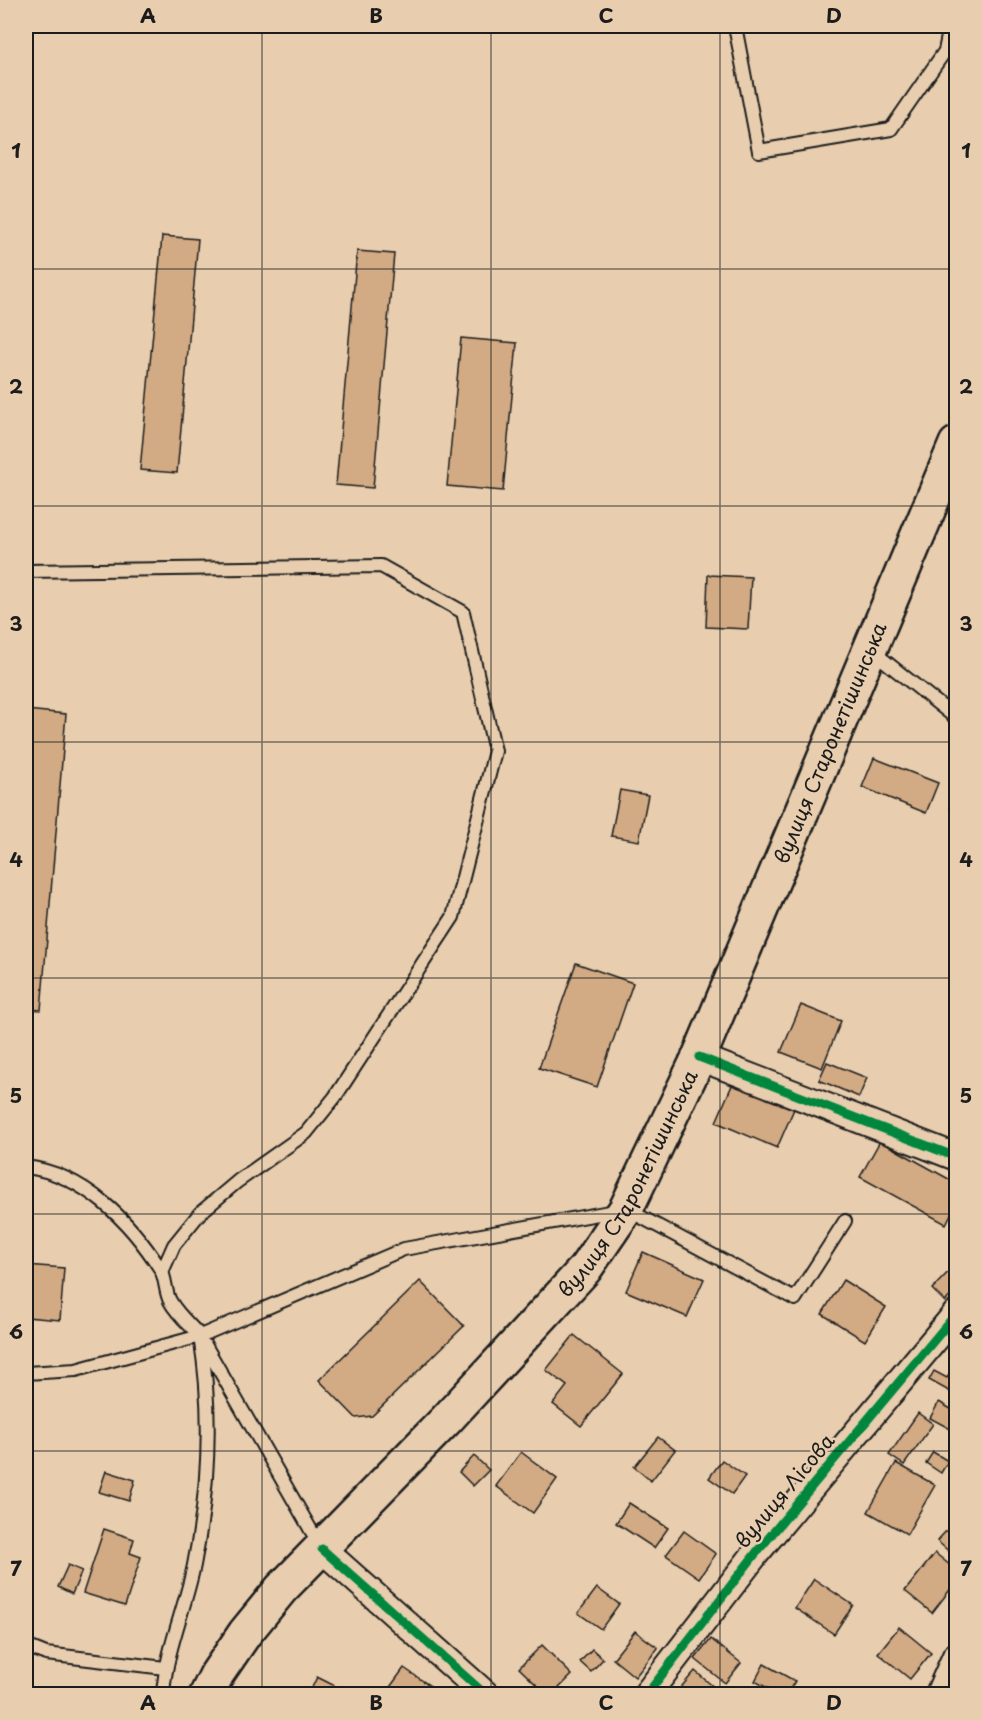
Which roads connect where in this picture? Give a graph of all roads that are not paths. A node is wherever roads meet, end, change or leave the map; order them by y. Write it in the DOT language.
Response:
graph roads {
  1 [pos="735,26"];
  2 [pos="950,26"];
  3 [pos="957,444"];
  4 [pos="26,571"];
  5 [pos="870,650"];
  6 [pos="957,718"];
  7 [pos="699,1057"];
  8 [pos="957,1157"];
  9 [pos="26,1167"];
  10 [pos="626,1209"];
  11 [pos="845,1221"];
  12 [pos="162,1272"];
  13 [pos="957,1314"];
  14 [pos="200,1336"];
  15 [pos="26,1373"];
  16 [pos="322,1549"];
  17 [pos="26,1646"];
  18 [pos="957,1656"];
  19 [pos="165,1668"];
  20 [pos="164,1695"];
  21 [pos="207,1695"];
  22 [pos="485,1695"];
  23 [pos="647,1695"];
  24 [pos="939,1695"];
  1 -- 2 [label="lane"];
  3 -- 5 [label="main road, вулиця Старонетішинська"];
  4 -- 12 [label="lane"];
  5 -- 6 [label="lane"];
  5 -- 7 [label="main road, вулиця Старонетішинська"];
  7 -- 8 [label="street"];
  7 -- 10 [label="main road, вулиця Старонетішинська"];
  9 -- 12 [label="lane"];
  10 -- 11 [label="lane"];
  10 -- 14 [label="lane"];
  10 -- 16 [label="main road, вулиця Старонетішинська"];
  12 -- 14 [label="lane"];
  13 -- 23 [label="street, вулиця Лісова"];
  14 -- 15 [label="lane"];
  14 -- 16 [label="lane"];
  14 -- 19 [label="lane"];
  16 -- 21 [label="main road, вулиця Старонетішинська"];
  16 -- 22 [label="street"];
  17 -- 19 [label="lane"];
  18 -- 24 [label="street"];
  19 -- 20 [label="lane"];
}
